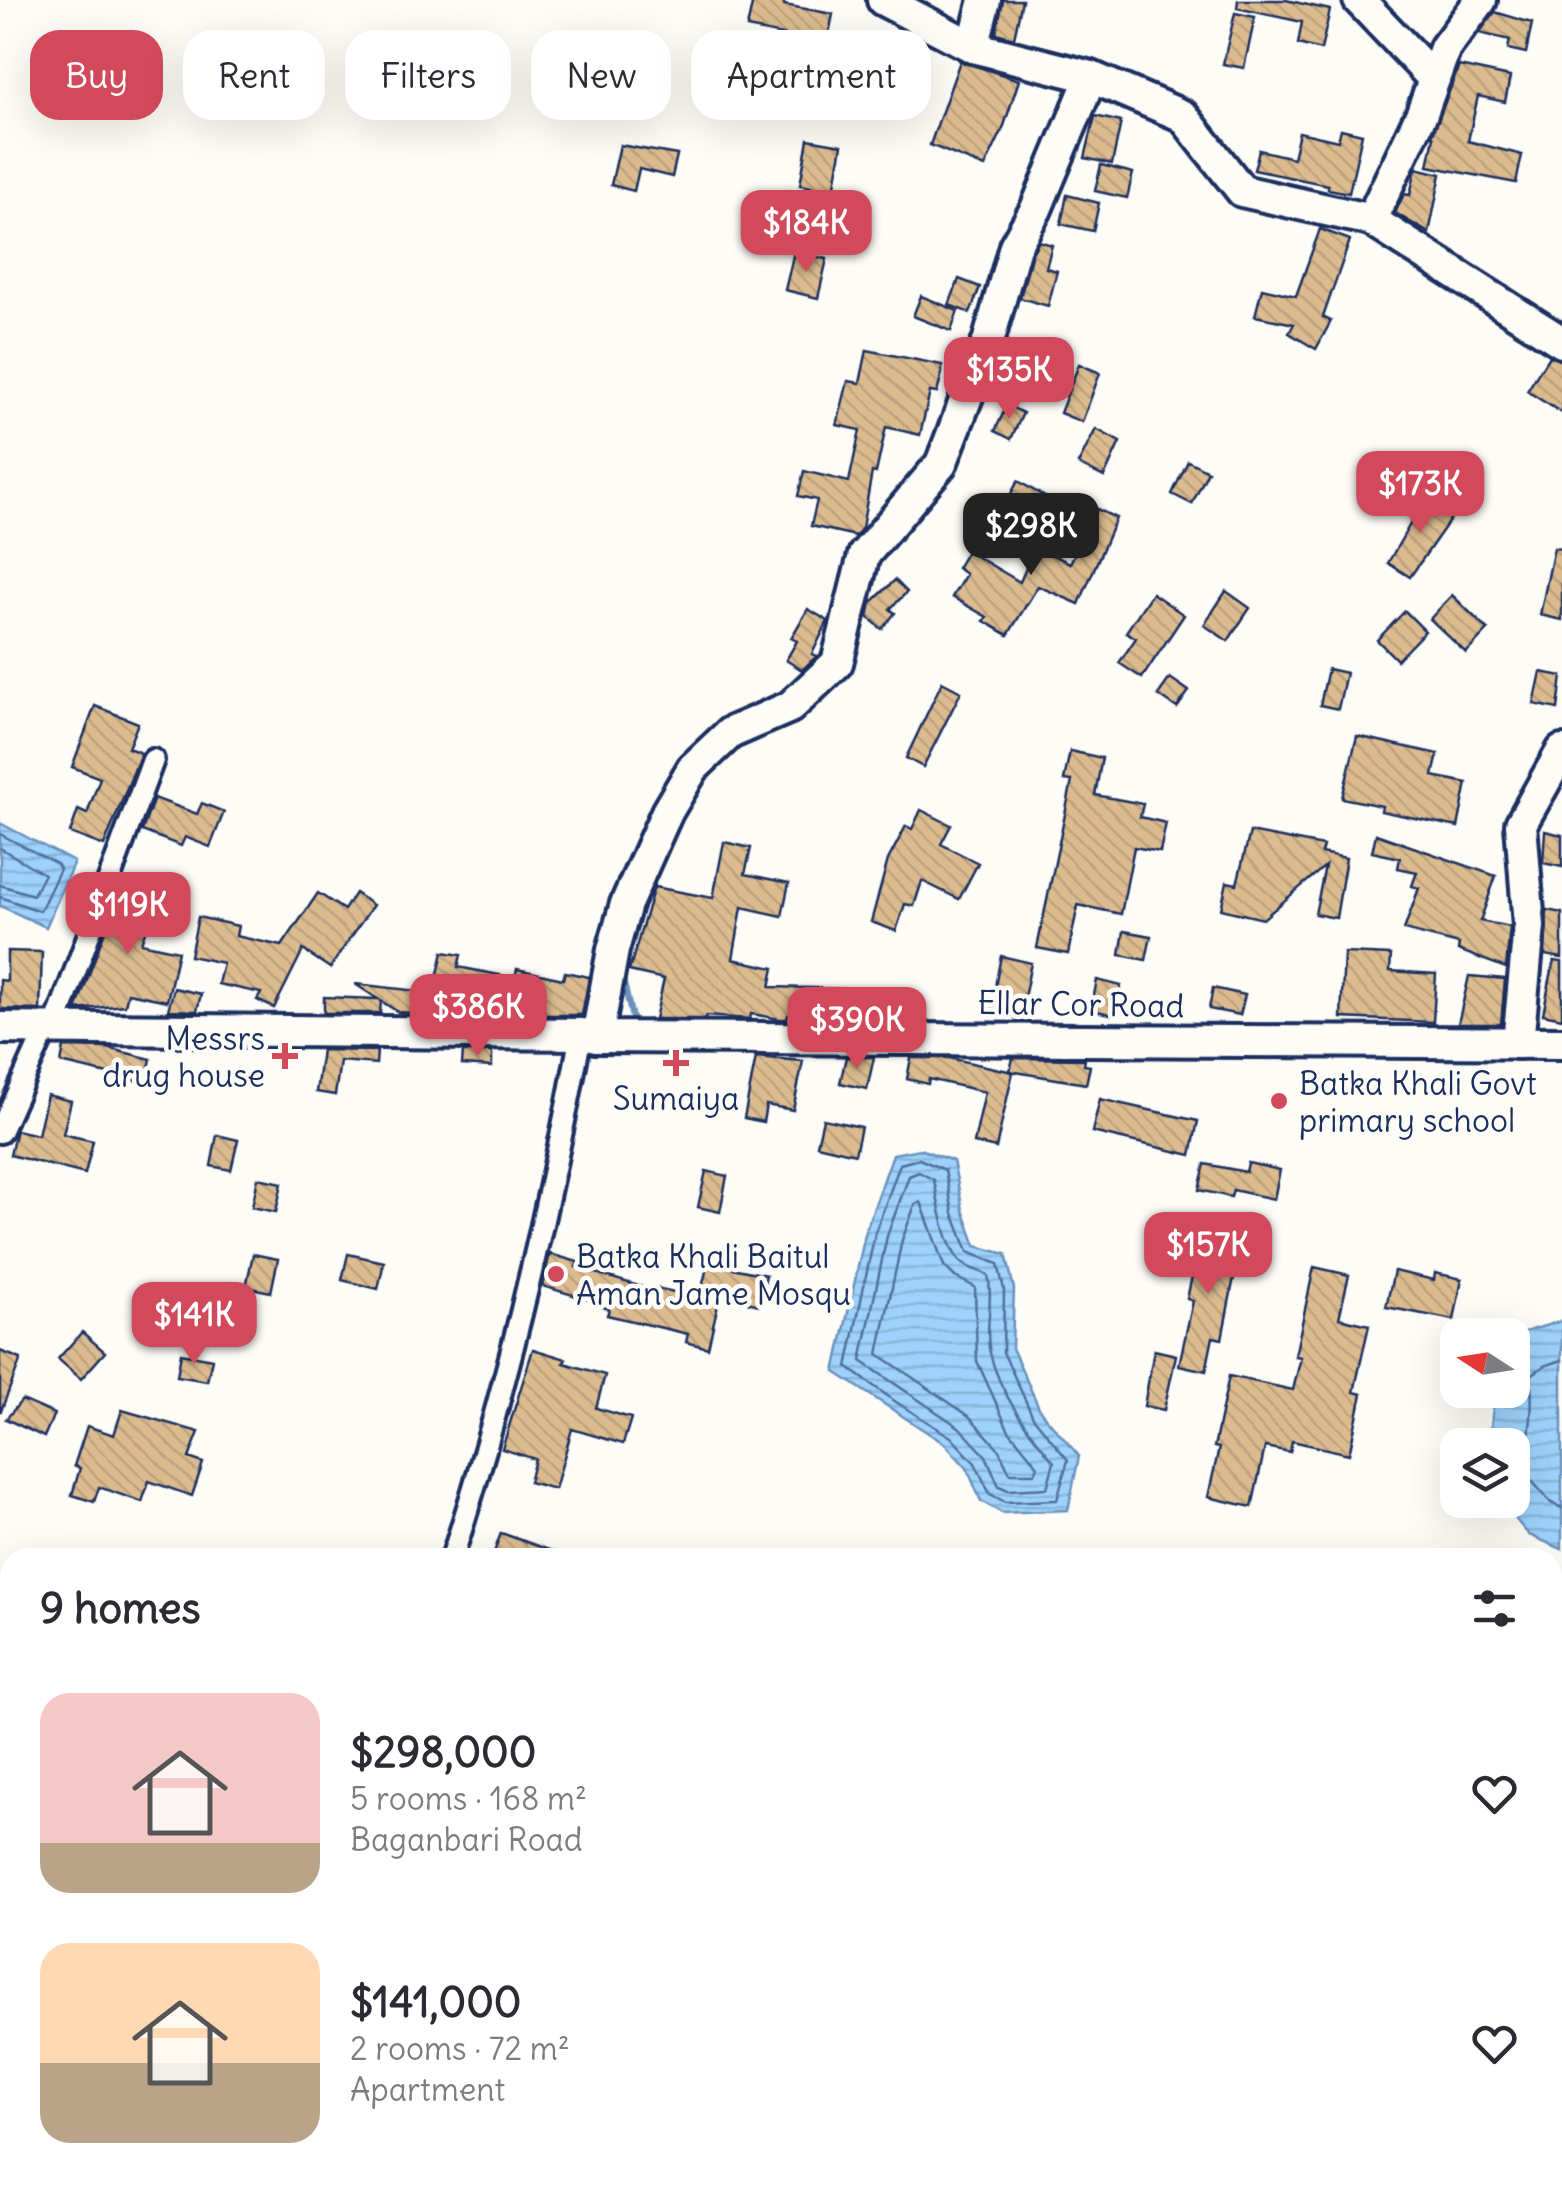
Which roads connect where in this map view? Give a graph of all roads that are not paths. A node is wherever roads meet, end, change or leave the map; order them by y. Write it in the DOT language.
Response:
graph roads {
  1 [pos="883,0"];
  2 [pos="985,0"];
  3 [pos="1359,0"];
  4 [pos="1481,0"];
  5 [pos="973,47"];
  6 [pos="1091,77"];
  7 [pos="1434,79"];
  8 [pos="1372,220"];
  9 [pos="1562,342"];
  10 [pos="1562,751"];
  11 [pos="153,760"];
  12 [pos="0,1028"];
  13 [pos="50,1029"];
  14 [pos="589,1036"];
  15 [pos="1518,1043"];
  16 [pos="1562,1043"];
  17 [pos="0,1132"];
  18 [pos="455,1548"];
  1 -- 5 [label="street"];
  2 -- 5 [label="street"];
  3 -- 7 [label="street"];
  4 -- 7 [label="street"];
  5 -- 6 [label="street"];
  6 -- 8 [label="street"];
  6 -- 14 [label="street"];
  7 -- 8 [label="street"];
  8 -- 9 [label="street"];
  10 -- 15 [label="street"];
  11 -- 13 [label="street"];
  12 -- 13 [label="street, Ellar Cor Road"];
  13 -- 14 [label="street, Ellar Cor Road"];
  13 -- 17 [label="street"];
  14 -- 15 [label="street, Ellar Cor Road"];
  14 -- 18 [label="street"];
  15 -- 16 [label="street, Ellar Cor Road"];
}
